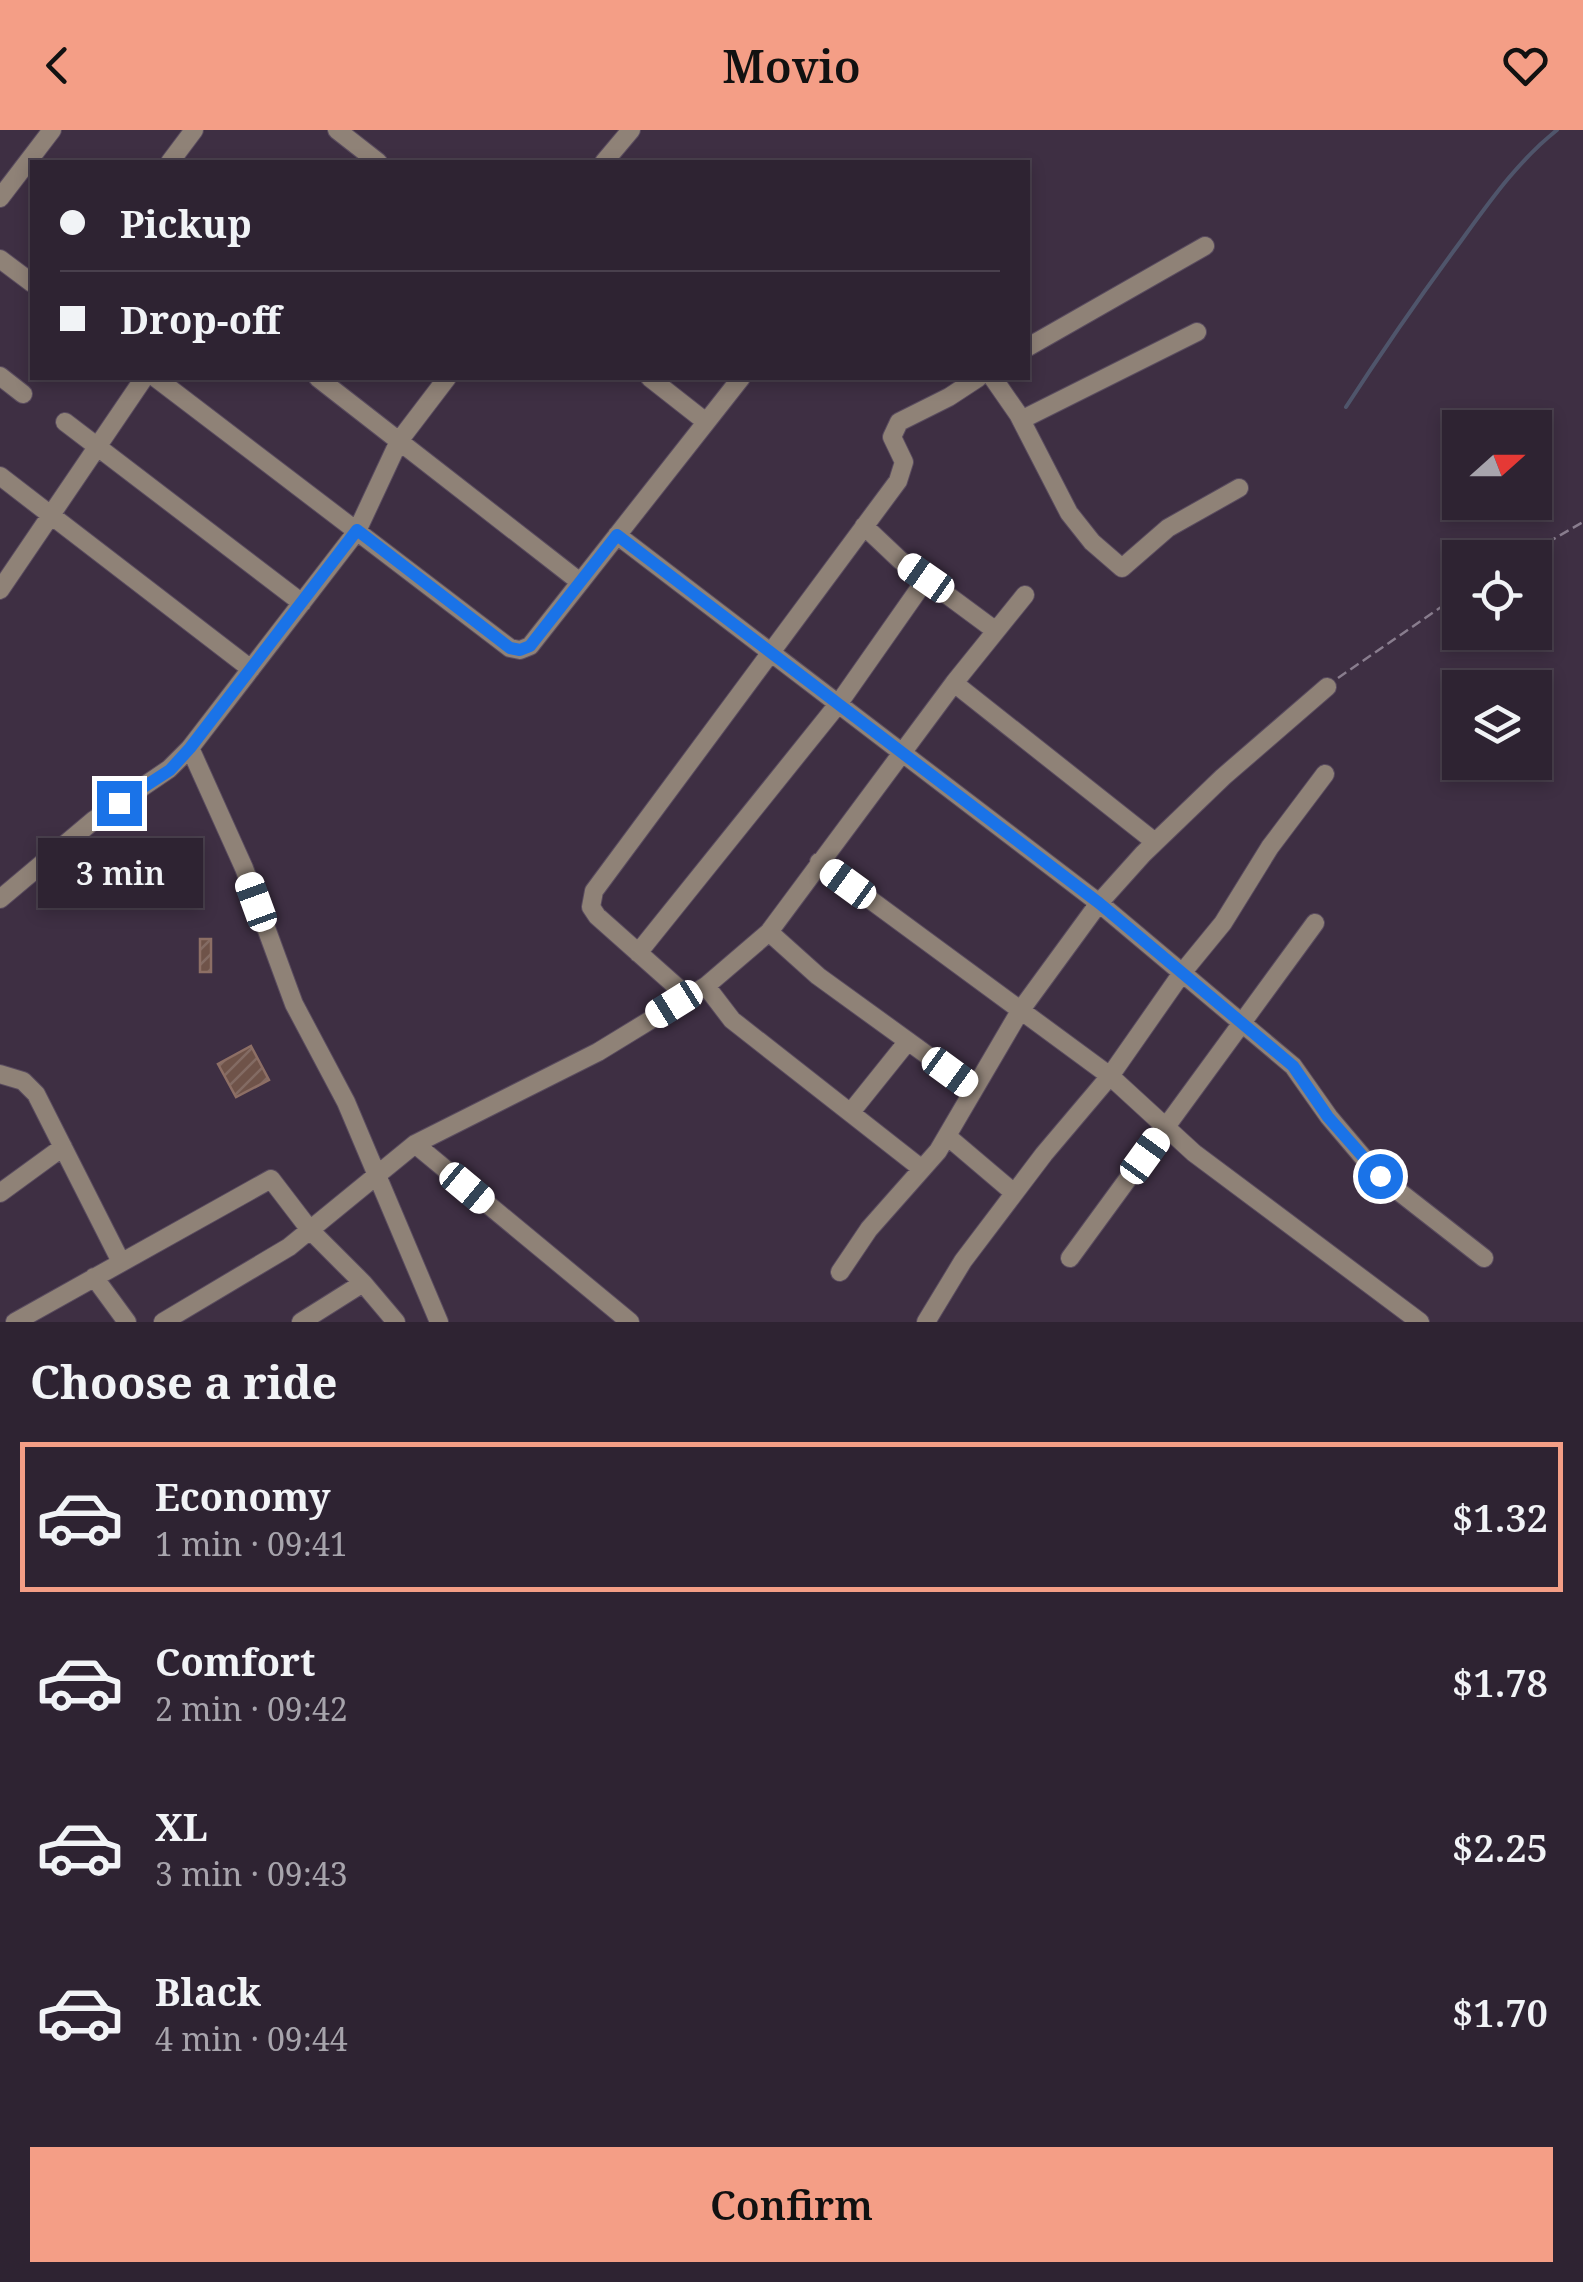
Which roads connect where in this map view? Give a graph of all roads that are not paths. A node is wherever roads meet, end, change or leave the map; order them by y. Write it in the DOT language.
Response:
graph roads {
  1 [pos="52,130"];
  2 [pos="194,130"];
  3 [pos="336,130"];
  4 [pos="631,130"];
  5 [pos="172,160"];
  6 [pos="375,160"];
  7 [pos="606,160"];
  8 [pos="0,198"];
  9 [pos="1205,246"];
  10 [pos="0,258"];
  11 [pos="30,281"];
  12 [pos="1197,332"];
  13 [pos="1030,346"];
  14 [pos="0,376"];
  15 [pos="143,380"];
  16 [pos="159,380"];
  17 [pos="321,380"];
  18 [pos="445,380"];
  19 [pos="653,380"];
  20 [pos="740,380"];
  21 [pos="975,380"];
  22 [pos="994,380"];
  23 [pos="23,394"];
  24 [pos="1021,420"];
  25 [pos="65,422"];
  26 [pos="706,422"];
  27 [pos="399,441"];
  28 [pos="98,447"];
  29 [pos="0,476"];
  30 [pos="1239,488"];
  31 [pos="51,516"];
  32 [pos="864,526"];
  33 [pos="357,530"];
  34 [pos="617,535"];
  35 [pos="926,578"];
  36 [pos="580,582"];
  37 [pos="0,590"];
  38 [pos="1025,594"];
  39 [pos="302,603"];
  40 [pos="996,631"];
  41 [pos="772,653"];
  42 [pos="251,669"];
  43 [pos="954,684"];
  44 [pos="1327,687"];
  45 [pos="839,703"];
  46 [pos="190,748"];
  47 [pos="902,753"];
  48 [pos="1325,774"];
  49 [pos="1155,842"];
  50 [pos="819,862"];
  51 [pos="0,899"];
  52 [pos="1099,903"];
  53 [pos="1315,923"];
  54 [pos="769,932"];
  55 [pos="638,952"];
  56 [pos="1182,973"];
  57 [pos="706,986"];
  58 [pos="687,996"];
  59 [pos="1020,1011"];
  60 [pos="1241,1022"];
  61 [pos="908,1041"];
  62 [pos="0,1074"];
  63 [pos="1110,1076"];
  64 [pos="974,1090"];
  65 [pos="851,1112"];
  66 [pos="1166,1127"];
  67 [pos="946,1136"];
  68 [pos="415,1144"];
  69 [pos="62,1147"];
  70 [pos="922,1169"];
  71 [pos="377,1174"];
  72 [pos="1014,1193"];
  73 [pos="0,1194"];
  74 [pos="310,1230"];
  75 [pos="1070,1258"];
  76 [pos="1484,1258"];
  77 [pos="121,1262"];
  78 [pos="840,1272"];
  79 [pos="94,1278"];
  80 [pos="363,1283"];
  81 [pos="37,1316"];
  82 [pos="15,1322"];
  83 [pos="127,1322"];
  84 [pos="163,1322"];
  85 [pos="300,1322"];
  86 [pos="396,1322"];
  87 [pos="440,1322"];
  88 [pos="630,1322"];
  89 [pos="926,1322"];
  90 [pos="1420,1322"];
  1 -- 8 [label="street"];
  2 -- 5 [label="street"];
  3 -- 6 [label="street"];
  4 -- 7 [label="street"];
  9 -- 13 [label="street"];
  10 -- 11 [label="street"];
  12 -- 24 [label="street"];
  14 -- 23 [label="street"];
  15 -- 28 [label="street"];
  16 -- 33 [label="street"];
  17 -- 27 [label="street"];
  18 -- 27 [label="street"];
  19 -- 26 [label="street"];
  20 -- 26 [label="street"];
  21 -- 32 [label="street"];
  22 -- 24 [label="street"];
  24 -- 30 [label="street"];
  25 -- 28 [label="street"];
  26 -- 34 [label="street"];
  27 -- 33 [label="street"];
  27 -- 36 [label="street"];
  28 -- 31 [label="street"];
  28 -- 39 [label="street"];
  29 -- 31 [label="street"];
  31 -- 37 [label="street"];
  31 -- 42 [label="street"];
  32 -- 35 [label="street"];
  32 -- 41 [label="street"];
  33 -- 36 [label="street"];
  33 -- 39 [label="street"];
  34 -- 36 [label="street"];
  34 -- 41 [label="street"];
  35 -- 40 [label="street"];
  35 -- 45 [label="street"];
  38 -- 40 [label="street"];
  39 -- 42 [label="street"];
  40 -- 43 [label="street"];
  41 -- 45 [label="street"];
  41 -- 55 [label="street"];
  42 -- 46 [label="street"];
  43 -- 47 [label="street"];
  43 -- 49 [label="street"];
  44 -- 49 [label="street"];
  45 -- 47 [label="street"];
  45 -- 55 [label="street"];
  46 -- 51 [label="street"];
  46 -- 71 [label="street"];
  47 -- 50 [label="street"];
  47 -- 52 [label="street"];
  48 -- 56 [label="street"];
  49 -- 52 [label="street"];
  50 -- 54 [label="street"];
  50 -- 59 [label="street"];
  52 -- 56 [label="street"];
  52 -- 59 [label="street"];
  53 -- 60 [label="street"];
  54 -- 57 [label="street"];
  54 -- 61 [label="street"];
  55 -- 58 [label="street"];
  56 -- 60 [label="street"];
  56 -- 63 [label="street"];
  57 -- 58 [label="street"];
  57 -- 65 [label="street"];
  58 -- 68 [label="street"];
  59 -- 63 [label="street"];
  59 -- 64 [label="street"];
  60 -- 66 [label="street"];
  60 -- 76 [label="street"];
  61 -- 64 [label="street"];
  61 -- 65 [label="street"];
  62 -- 69 [label="street"];
  63 -- 66 [label="street"];
  63 -- 72 [label="street"];
  64 -- 67 [label="street"];
  65 -- 70 [label="street"];
  66 -- 75 [label="street"];
  66 -- 90 [label="street"];
  67 -- 70 [label="street"];
  67 -- 72 [label="street"];
  68 -- 71 [label="street"];
  68 -- 88 [label="street"];
  69 -- 73 [label="street"];
  69 -- 77 [label="street"];
  70 -- 78 [label="street"];
  71 -- 74 [label="street"];
  71 -- 87 [label="street"];
  72 -- 89 [label="street"];
  74 -- 77 [label="street"];
  74 -- 80 [label="street"];
  74 -- 84 [label="street"];
  77 -- 79 [label="street"];
  79 -- 81 [label="street"];
  79 -- 83 [label="street"];
  80 -- 85 [label="street"];
  80 -- 86 [label="street"];
  81 -- 82 [label="street"];
}
